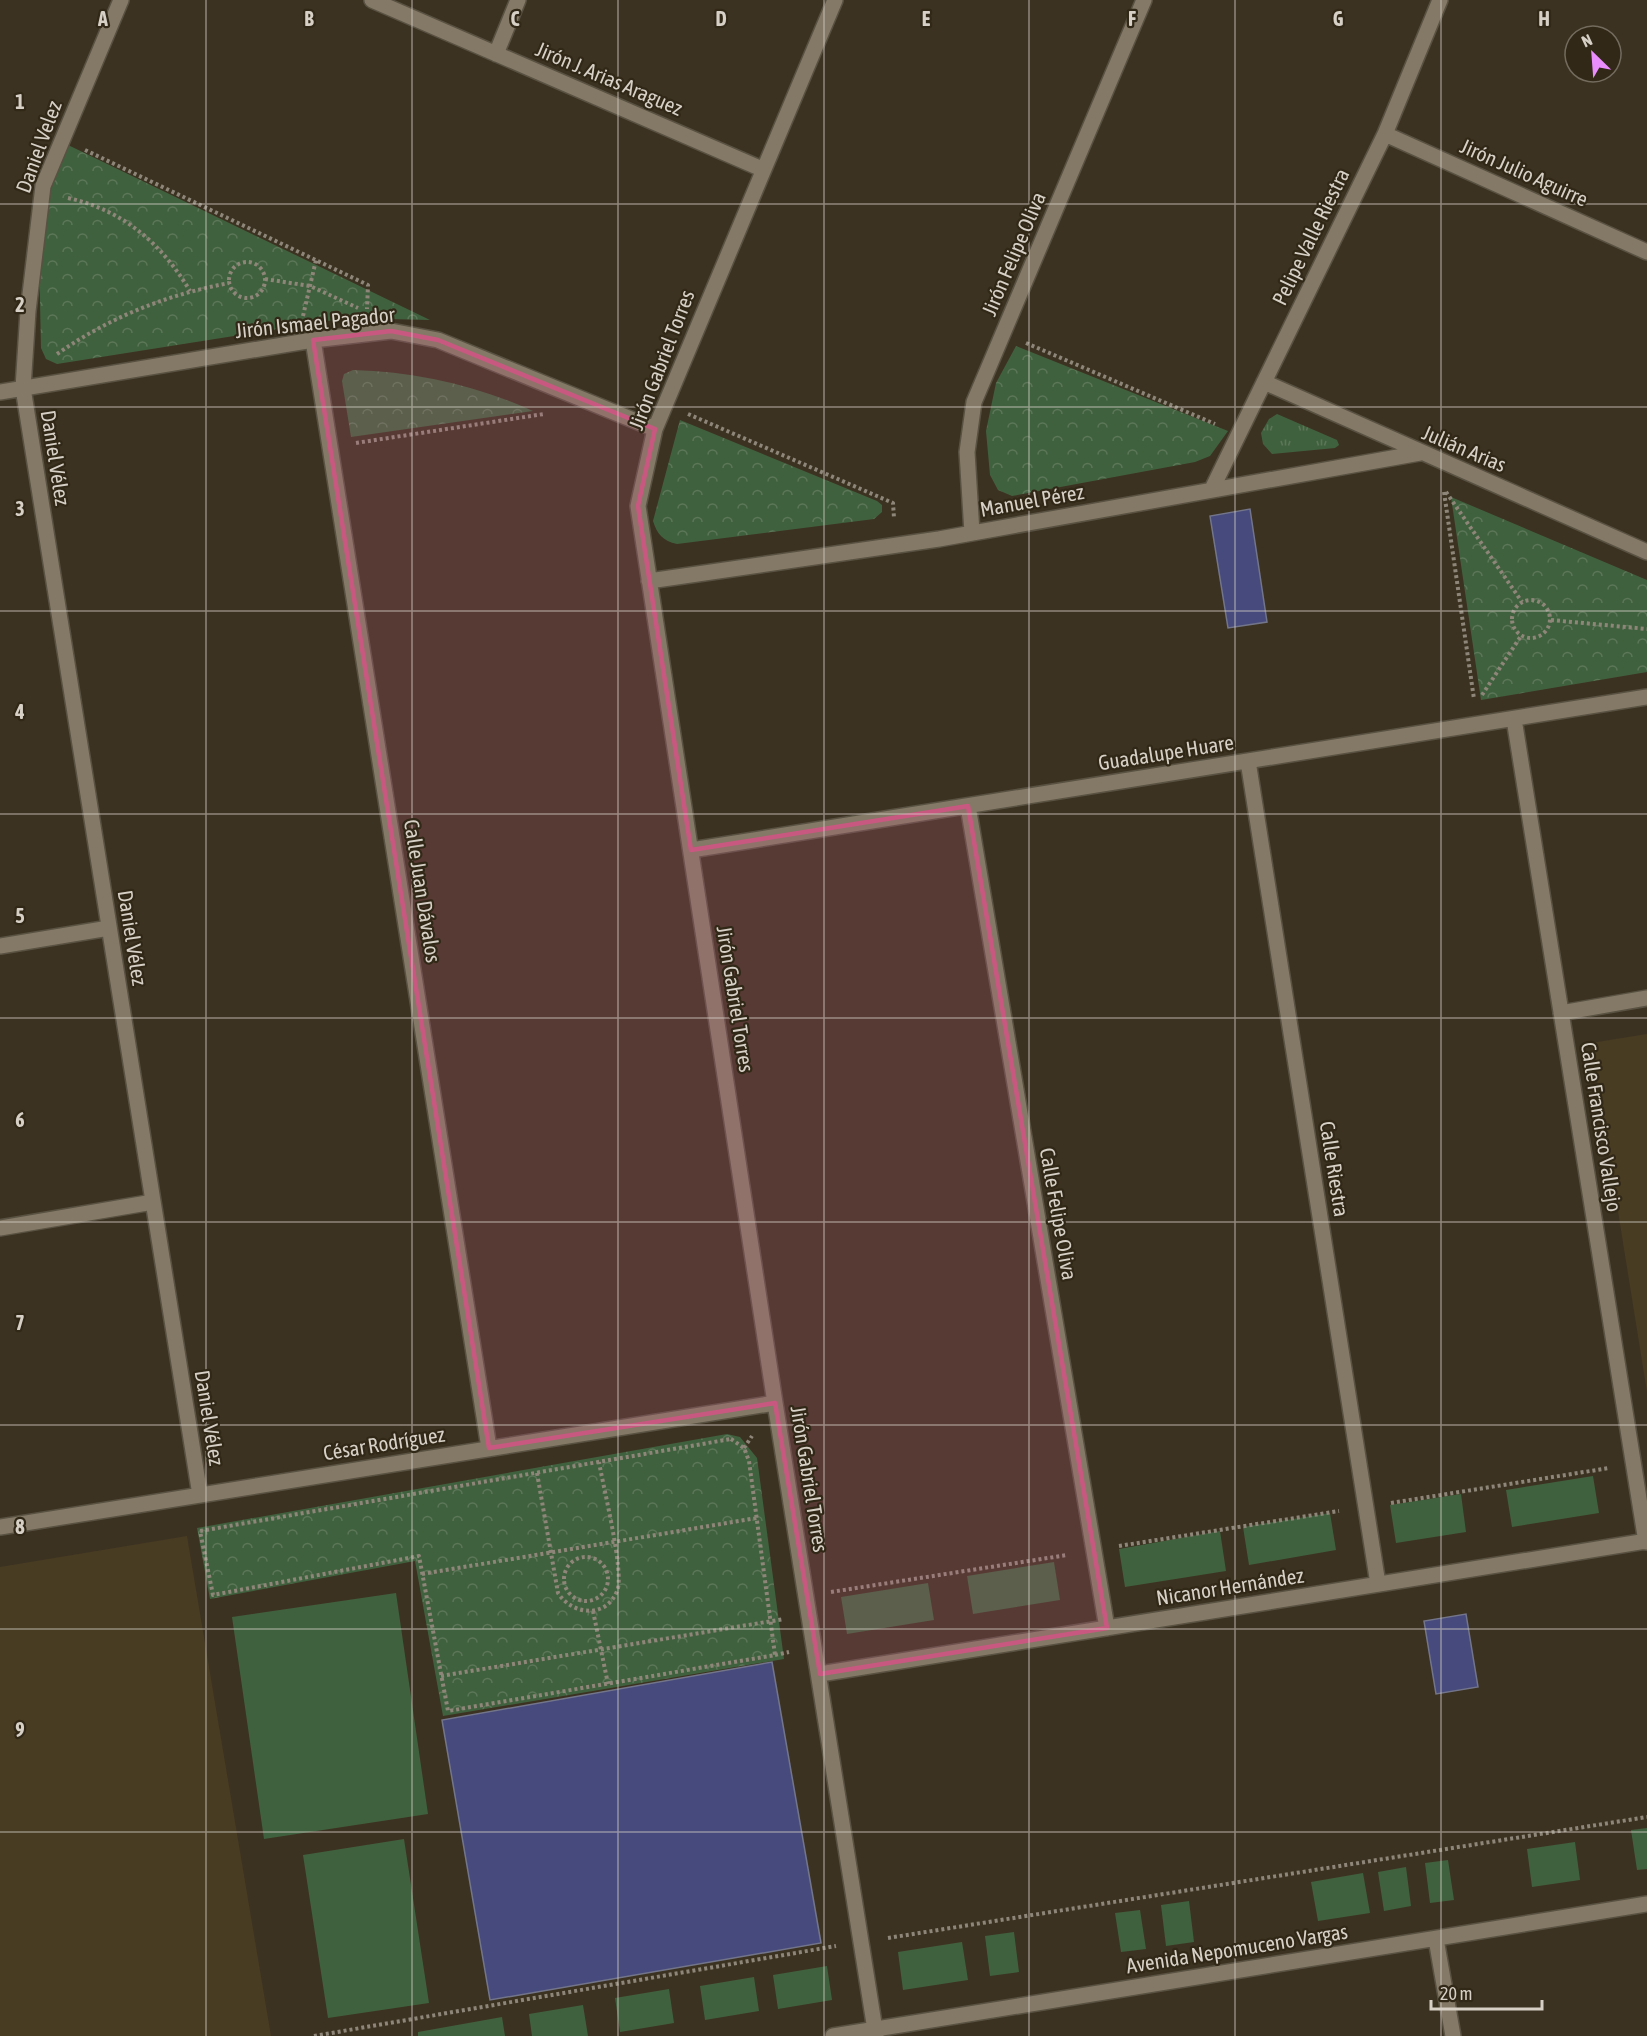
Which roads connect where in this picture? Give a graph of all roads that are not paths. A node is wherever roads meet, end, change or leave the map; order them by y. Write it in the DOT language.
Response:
graph roads {
  1 [pos="121,0"];
  2 [pos="372,0"];
  3 [pos="518,0"];
  4 [pos="835,0"];
  5 [pos="1144,0"];
  6 [pos="1440,0"];
  7 [pos="496,54"];
  8 [pos="1385,134"];
  9 [pos="762,169"];
  10 [pos="1647,252"];
  11 [pos="313,340"];
  12 [pos="1264,382"];
  13 [pos="23,388"];
  14 [pos="0,392"];
  15 [pos="655,429"];
  16 [pos="1420,453"];
  17 [pos="1212,489"];
  18 [pos="972,533"];
  19 [pos="1647,552"];
  20 [pos="649,581"];
  21 [pos="1647,697"];
  22 [pos="1514,719"];
  23 [pos="1248,761"];
  24 [pos="968,806"];
  25 [pos="691,850"];
  26 [pos="109,928"];
  27 [pos="0,946"];
  28 [pos="1647,998"];
  29 [pos="1561,1013"];
  30 [pos="153,1202"];
  31 [pos="0,1228"];
  32 [pos="775,1403"];
  33 [pos="489,1448"];
  34 [pos="200,1495"];
  35 [pos="0,1527"];
  36 [pos="1646,1542"];
  37 [pos="1378,1584"];
  38 [pos="1107,1628"];
  39 [pos="820,1674"];
  40 [pos="1647,1904"];
  41 [pos="1436,1939"];
  42 [pos="875,2033"];
  43 [pos="833,2036"];
  44 [pos="1453,2036"];
  1 -- 13 [label="street, Daniel Velez"];
  2 -- 7 [label="street, Jirón J. Arias Araguez"];
  3 -- 7 [label="street"];
  4 -- 9 [label="street, Jirón Gabriel Torres"];
  5 -- 18 [label="street, Jirón Felipe Oliva"];
  6 -- 8 [label="street, Pelipe Valle Riestra"];
  7 -- 9 [label="street, Jirón J. Arias Araguez"];
  8 -- 10 [label="street, Jirón Julio Aguirre"];
  8 -- 12 [label="street, Pelipe Valle Riestra"];
  9 -- 15 [label="street, Jirón Gabriel Torres"];
  11 -- 13 [label="street, Jirón Ismael Pagador"];
  11 -- 15 [label="street, Jirón Ismael Pagador"];
  11 -- 33 [label="street, Calle Juan Dávalos"];
  12 -- 16 [label="street, Julián Arias"];
  12 -- 17 [label="street, Pelipe Valle Riestra"];
  13 -- 14 [label="street, Jirón Ismael Pagador"];
  13 -- 26 [label="street, Daniel Vélez"];
  15 -- 20 [label="street, Jirón Gabriel Torres"];
  16 -- 17 [label="street, Manuel Pérez"];
  16 -- 19 [label="street, Julián Arias"];
  17 -- 18 [label="street, Manuel Pérez"];
  18 -- 20 [label="street, Manuel Pérez"];
  20 -- 25 [label="street, Jirón Gabriel Torres"];
  21 -- 22 [label="street, Guadalupe Huare"];
  22 -- 23 [label="street, Guadalupe Huare"];
  22 -- 29 [label="street, Calle Francisco Vallejo"];
  23 -- 24 [label="street, Guadalupe Huare"];
  23 -- 37 [label="street, Calle Riestra"];
  24 -- 25 [label="street, Guadalupe Huare"];
  24 -- 38 [label="street, Calle Felipe Oliva"];
  25 -- 32 [label="street, Jirón Gabriel Torres"];
  26 -- 27 [label="street"];
  26 -- 30 [label="street, Daniel Vélez"];
  28 -- 29 [label="street"];
  29 -- 36 [label="street, Calle Francisco Vallejo"];
  30 -- 31 [label="street"];
  30 -- 34 [label="street, Daniel Vélez"];
  32 -- 33 [label="street, César Rodríguez"];
  32 -- 39 [label="street, Jirón Gabriel Torres"];
  33 -- 34 [label="street, César Rodríguez"];
  34 -- 35 [label="street, César Rodríguez"];
  36 -- 37 [label="street, Nicanor Hernández"];
  37 -- 38 [label="street, Nicanor Hernández"];
  38 -- 39 [label="street, Nicanor Hernández"];
  39 -- 42 [label="street, Jirón Gabriel Torres"];
  40 -- 41 [label="street, Avenida Nepomuceno Vargas"];
  41 -- 42 [label="street, Avenida Nepomuceno Vargas"];
  41 -- 44 [label="street"];
  42 -- 43 [label="street, Avenida Nepomuceno Vargas"];
}
